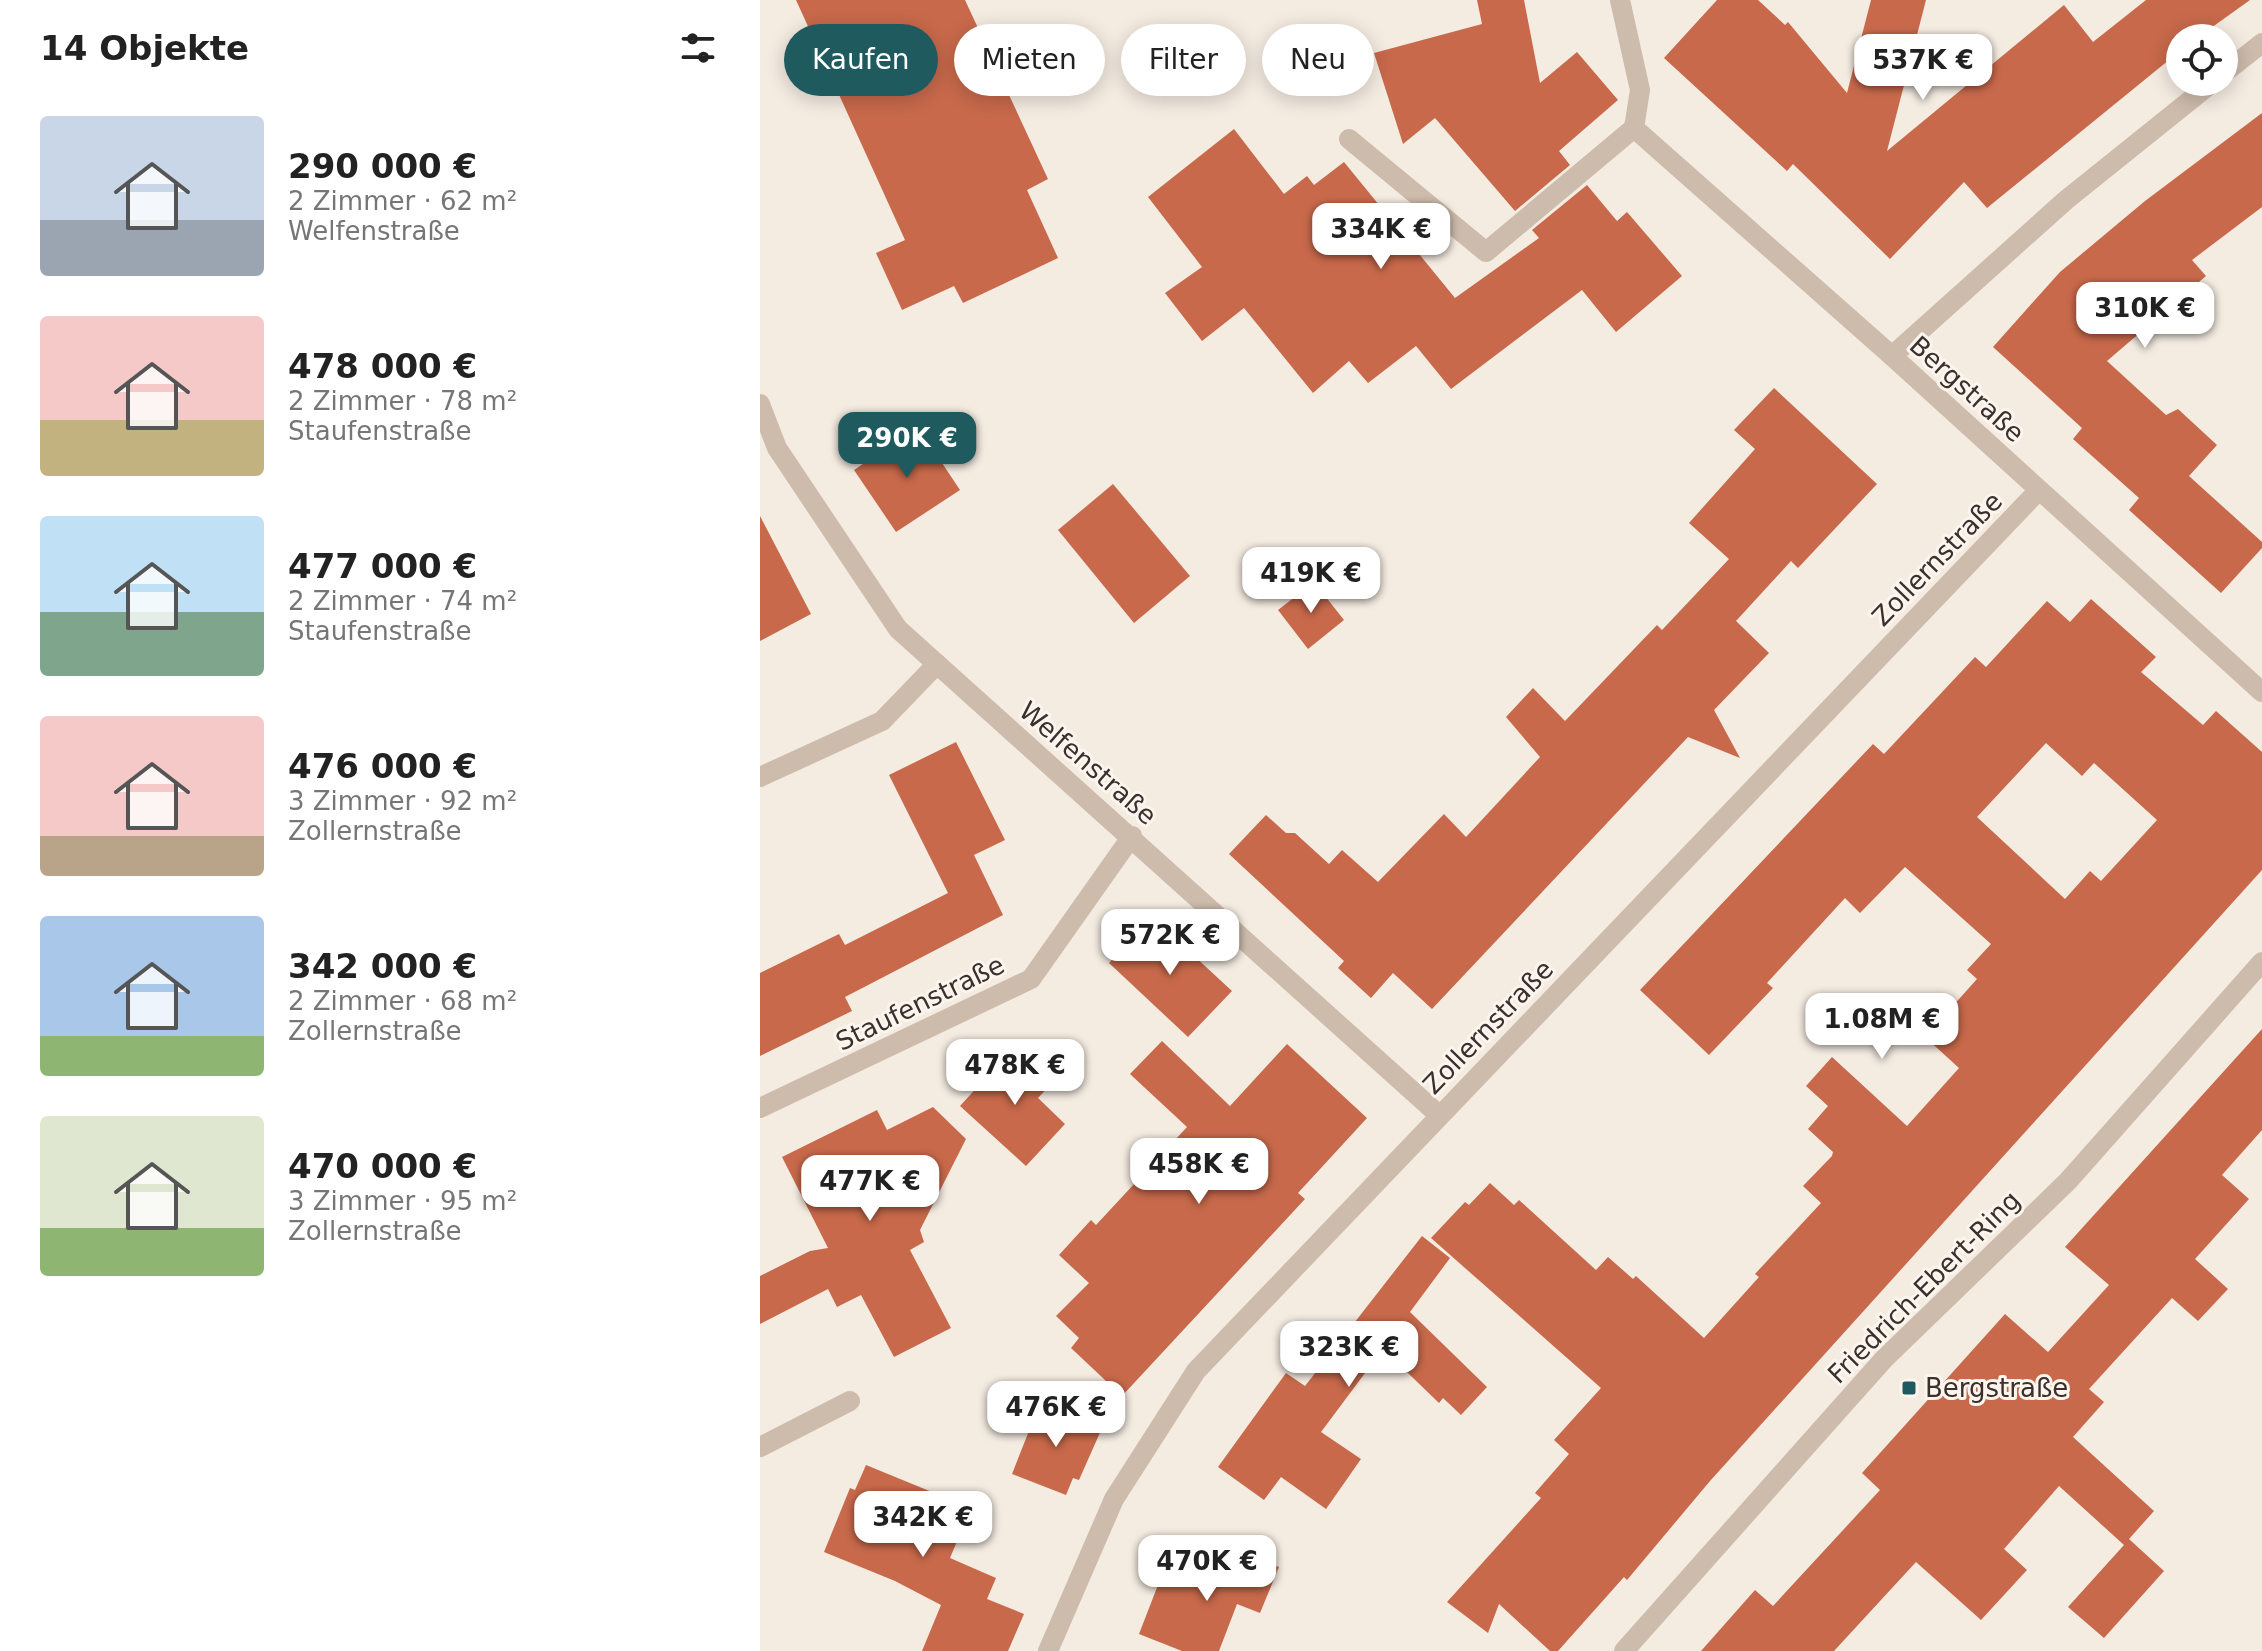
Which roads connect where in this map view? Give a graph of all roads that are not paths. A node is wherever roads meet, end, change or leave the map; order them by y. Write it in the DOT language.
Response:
graph roads {
  1 [pos="1620,0"];
  2 [pos="2262,43"];
  3 [pos="2238,62"];
  4 [pos="2196,96"];
  5 [pos="1634,128"];
  6 [pos="1349,139"];
  7 [pos="1892,356"];
  8 [pos="760,404"];
  9 [pos="769,453"];
  10 [pos="2039,490"];
  11 [pos="937,664"];
  12 [pos="2262,692"];
  13 [pos="760,777"];
  14 [pos="1132,836"];
  15 [pos="2262,962"];
  16 [pos="760,1108"];
  17 [pos="1439,1115"];
  18 [pos="850,1401"];
  19 [pos="760,1447"];
  20 [pos="1048,1651"];
  21 [pos="1624,1651"];
  1 -- 5 [label="street"];
  2 -- 3 [label="street"];
  4 -- 7 [label="street"];
  5 -- 6 [label="street"];
  5 -- 7 [label="street, Bergstraße"];
  7 -- 10 [label="street, Bergstraße"];
  8 -- 9 [label="street, Welfenstraße"];
  9 -- 11 [label="street, Welfenstraße"];
  10 -- 12 [label="street, Bergstraße"];
  10 -- 17 [label="street, Zollernstraße"];
  11 -- 13 [label="street"];
  11 -- 14 [label="street, Welfenstraße"];
  14 -- 16 [label="street, Staufenstraße"];
  14 -- 17 [label="street, Welfenstraße"];
  15 -- 21 [label="street, Friedrich-Ebert-Ring"];
  17 -- 20 [label="street, Zollernstraße"];
  18 -- 19 [label="street"];
}
